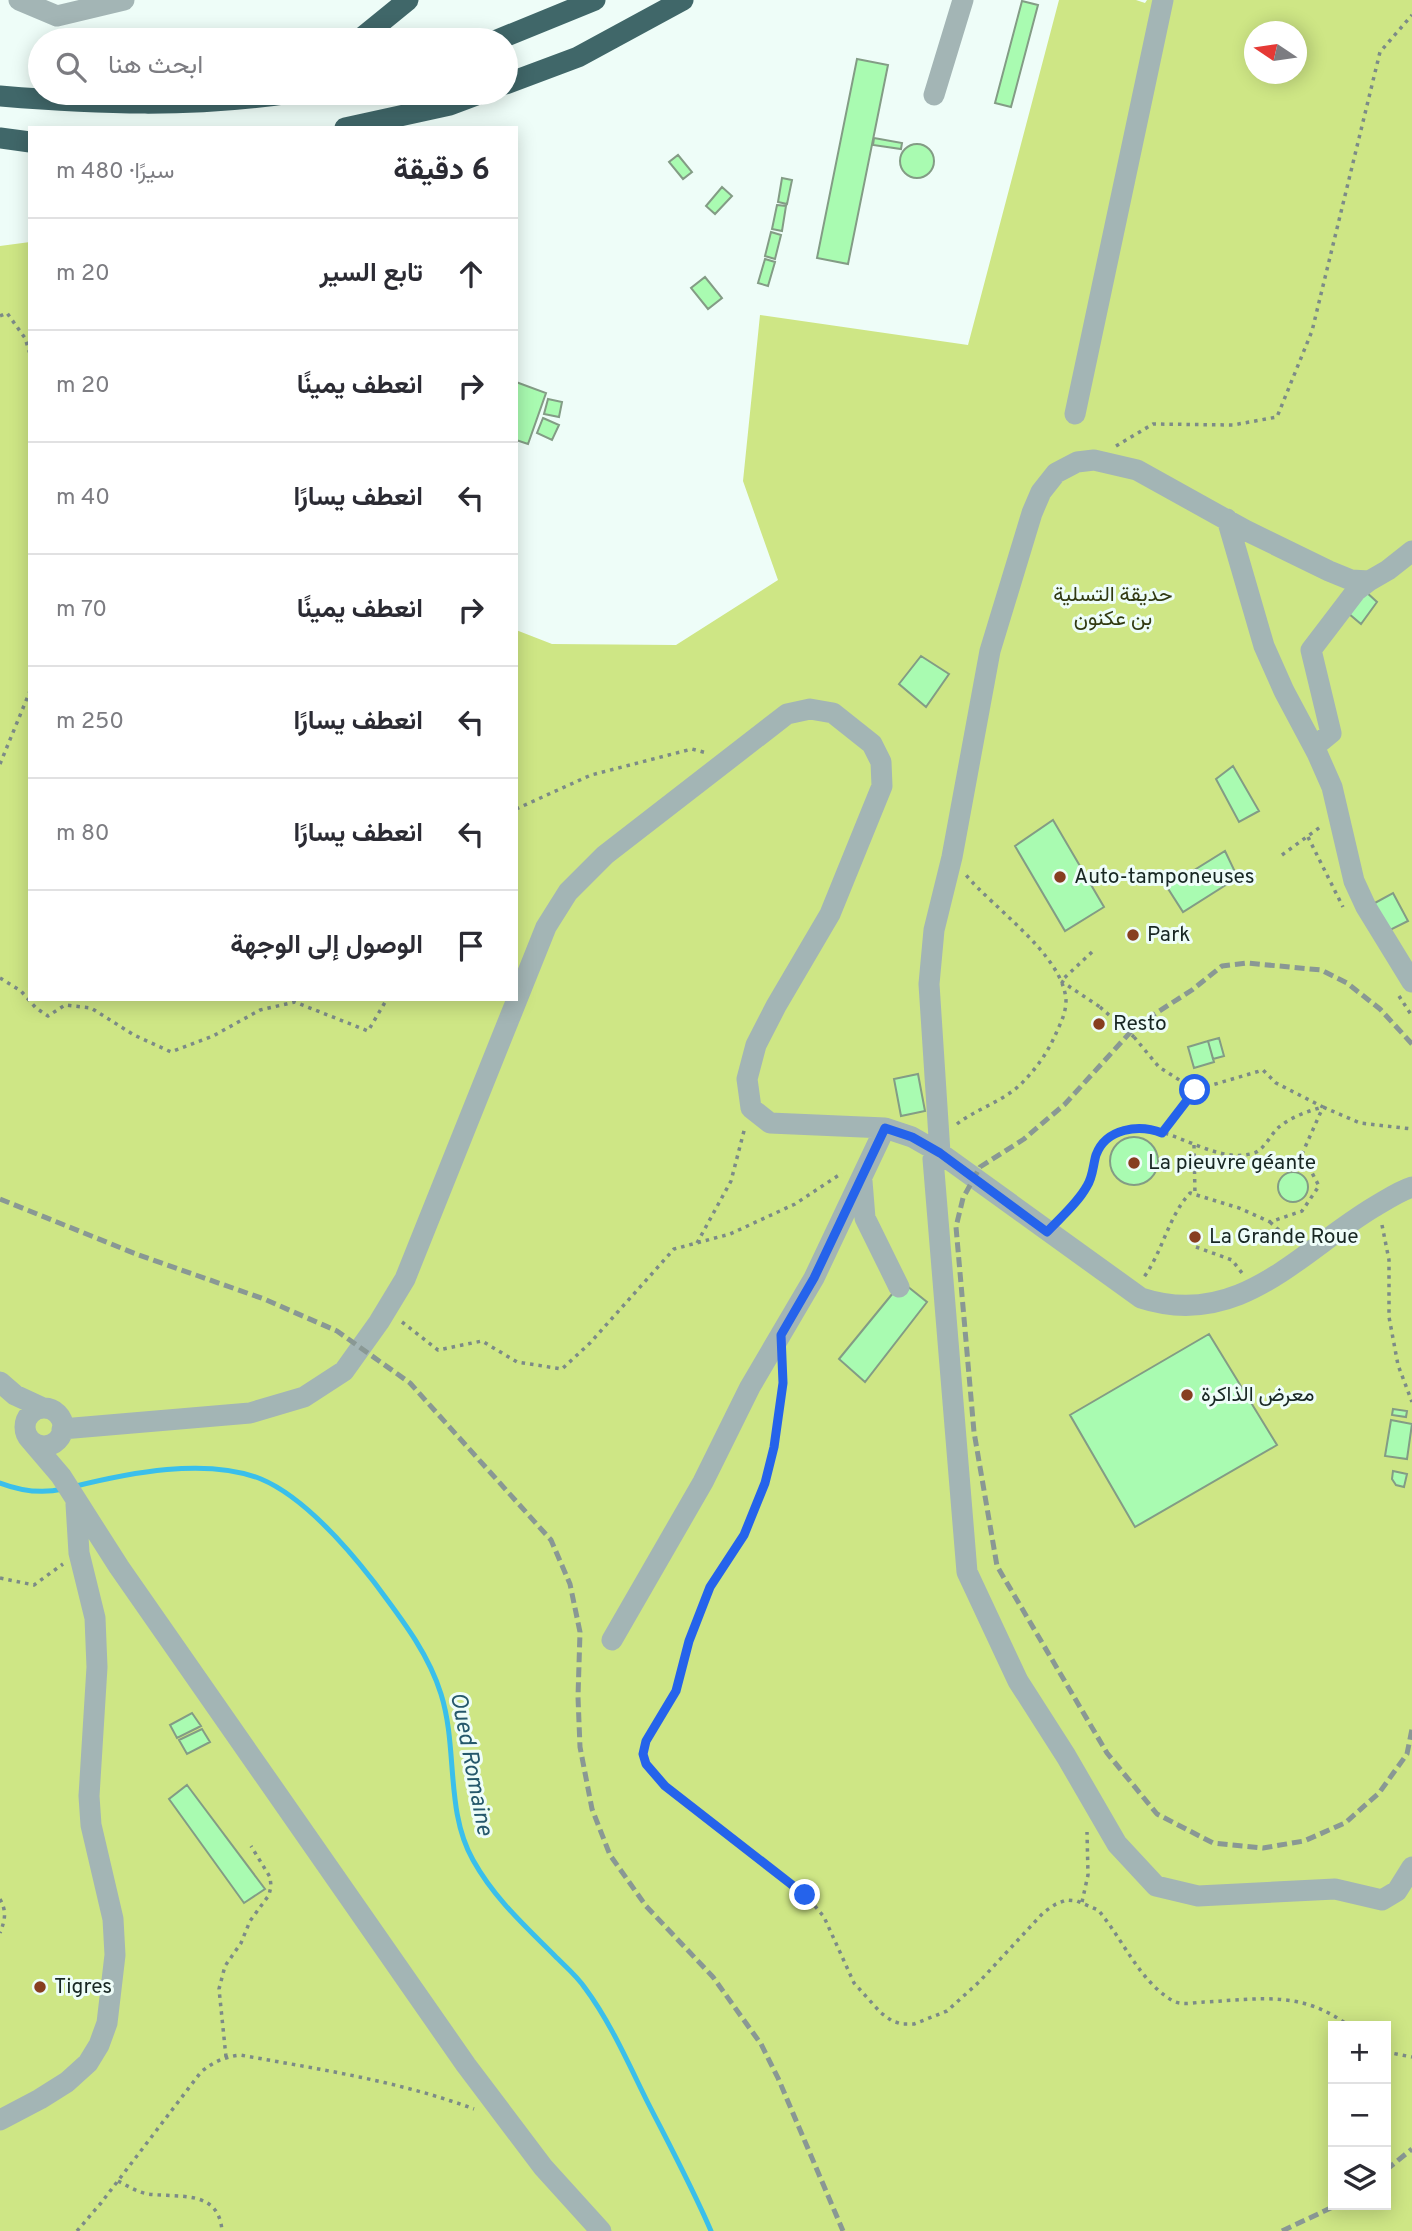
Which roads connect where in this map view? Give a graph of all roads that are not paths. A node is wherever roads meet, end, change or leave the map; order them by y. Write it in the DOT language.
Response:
graph roads {
  1 [pos="19,0"];
  2 [pos="124,0"];
  3 [pos="408,0"];
  4 [pos="595,0"];
  5 [pos="683,0"];
  6 [pos="962,0"];
  7 [pos="1163,0"];
  8 [pos="374,28"];
  9 [pos="518,31"];
  10 [pos="518,80"];
  11 [pos="0,96"];
  12 [pos="934,96"];
  13 [pos="28,98"];
  14 [pos="446,105"];
  15 [pos="354,126"];
  16 [pos="0,138"];
  17 [pos="28,142"];
  18 [pos="1075,414"];
  19 [pos="1056,473"];
  20 [pos="1058,495"];
  21 [pos="1227,519"];
  22 [pos="1411,553"];
  23 [pos="1369,581"];
  24 [pos="1314,747"];
  25 [pos="1412,982"];
  26 [pos="518,997"];
  27 [pos="516,1001"];
  28 [pos="885,1128"];
  29 [pos="938,1152"];
  30 [pos="862,1178"];
  31 [pos="1412,1187"];
  32 [pos="899,1287"];
  33 [pos="0,1382"];
  34 [pos="0,1394"];
  35 [pos="43,1408"];
  36 [pos="62,1429"];
  37 [pos="29,1437"];
  38 [pos="75,1502"];
  39 [pos="612,1640"];
  40 [pos="1412,1867"];
  41 [pos="0,2120"];
  42 [pos="601,2231"];
  1 -- 2 [label="street"];
  3 -- 8 [label="highway"];
  4 -- 9 [label="highway"];
  5 -- 10 [label="highway"];
  6 -- 12 [label="street"];
  7 -- 18 [label="street"];
  11 -- 13 [label="highway"];
  14 -- 15 [label="highway"];
  16 -- 17 [label="highway"];
  19 -- 20 [label="street"];
  19 -- 21 [label="street"];
  19 -- 29 [label="street"];
  21 -- 23 [label="street"];
  21 -- 24 [label="street"];
  22 -- 23 [label="street"];
  23 -- 24 [label="street"];
  24 -- 25 [label="street"];
  26 -- 28 [label="street"];
  27 -- 36 [label="street"];
  28 -- 29 [label="street"];
  28 -- 30 [label="street"];
  29 -- 31 [label="street"];
  29 -- 40 [label="street"];
  30 -- 32 [label="street"];
  30 -- 39 [label="street"];
  33 -- 35 [label="street"];
  34 -- 37 [label="street"];
  35 -- 36 [label="street"];
  35 -- 37 [label="street"];
  36 -- 37 [label="street"];
  37 -- 38 [label="street"];
  38 -- 41 [label="street"];
  38 -- 42 [label="street"];
}
